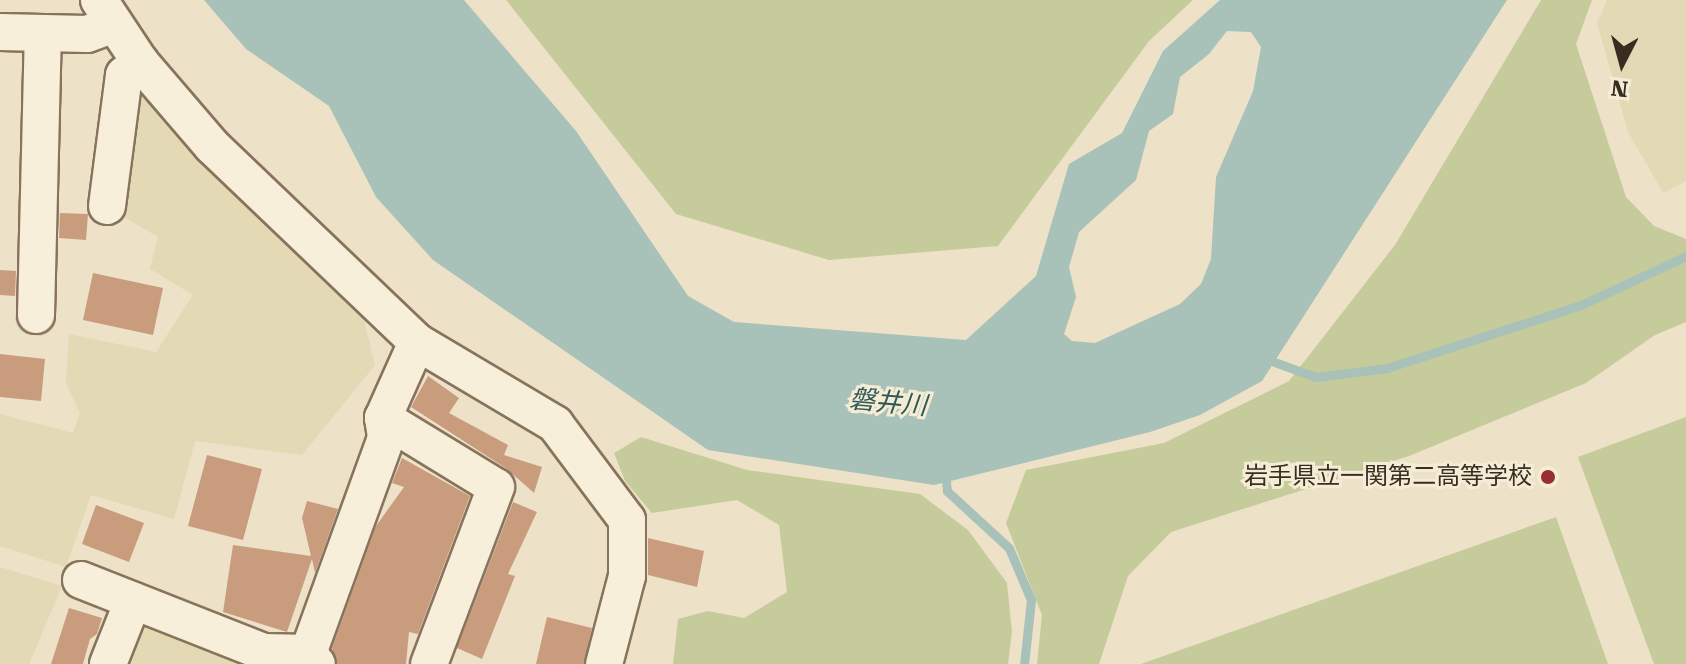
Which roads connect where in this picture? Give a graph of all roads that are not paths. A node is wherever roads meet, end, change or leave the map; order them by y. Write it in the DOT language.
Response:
graph roads {
  1 [pos="106,12"];
  2 [pos="0,32"];
  3 [pos="43,33"];
  4 [pos="140,62"];
  5 [pos="107,206"];
  6 [pos="36,315"];
  7 [pos="417,342"];
  8 [pos="383,418"];
  9 [pos="81,580"];
  10 [pos="133,601"];
  11 [pos="261,658"];
  12 [pos="312,659"];
  13 [pos="108,664"];
  14 [pos="429,664"];
  15 [pos="604,664"];
  1 -- 3 [label="street"];
  1 -- 4 [label="street"];
  2 -- 3 [label="street"];
  3 -- 6 [label="street"];
  4 -- 5 [label="street"];
  4 -- 7 [label="street"];
  7 -- 8 [label="street"];
  7 -- 15 [label="street"];
  8 -- 12 [label="street"];
  8 -- 14 [label="street"];
  9 -- 10 [label="street"];
  10 -- 11 [label="street"];
  10 -- 13 [label="street"];
  11 -- 12 [label="street"];
}
